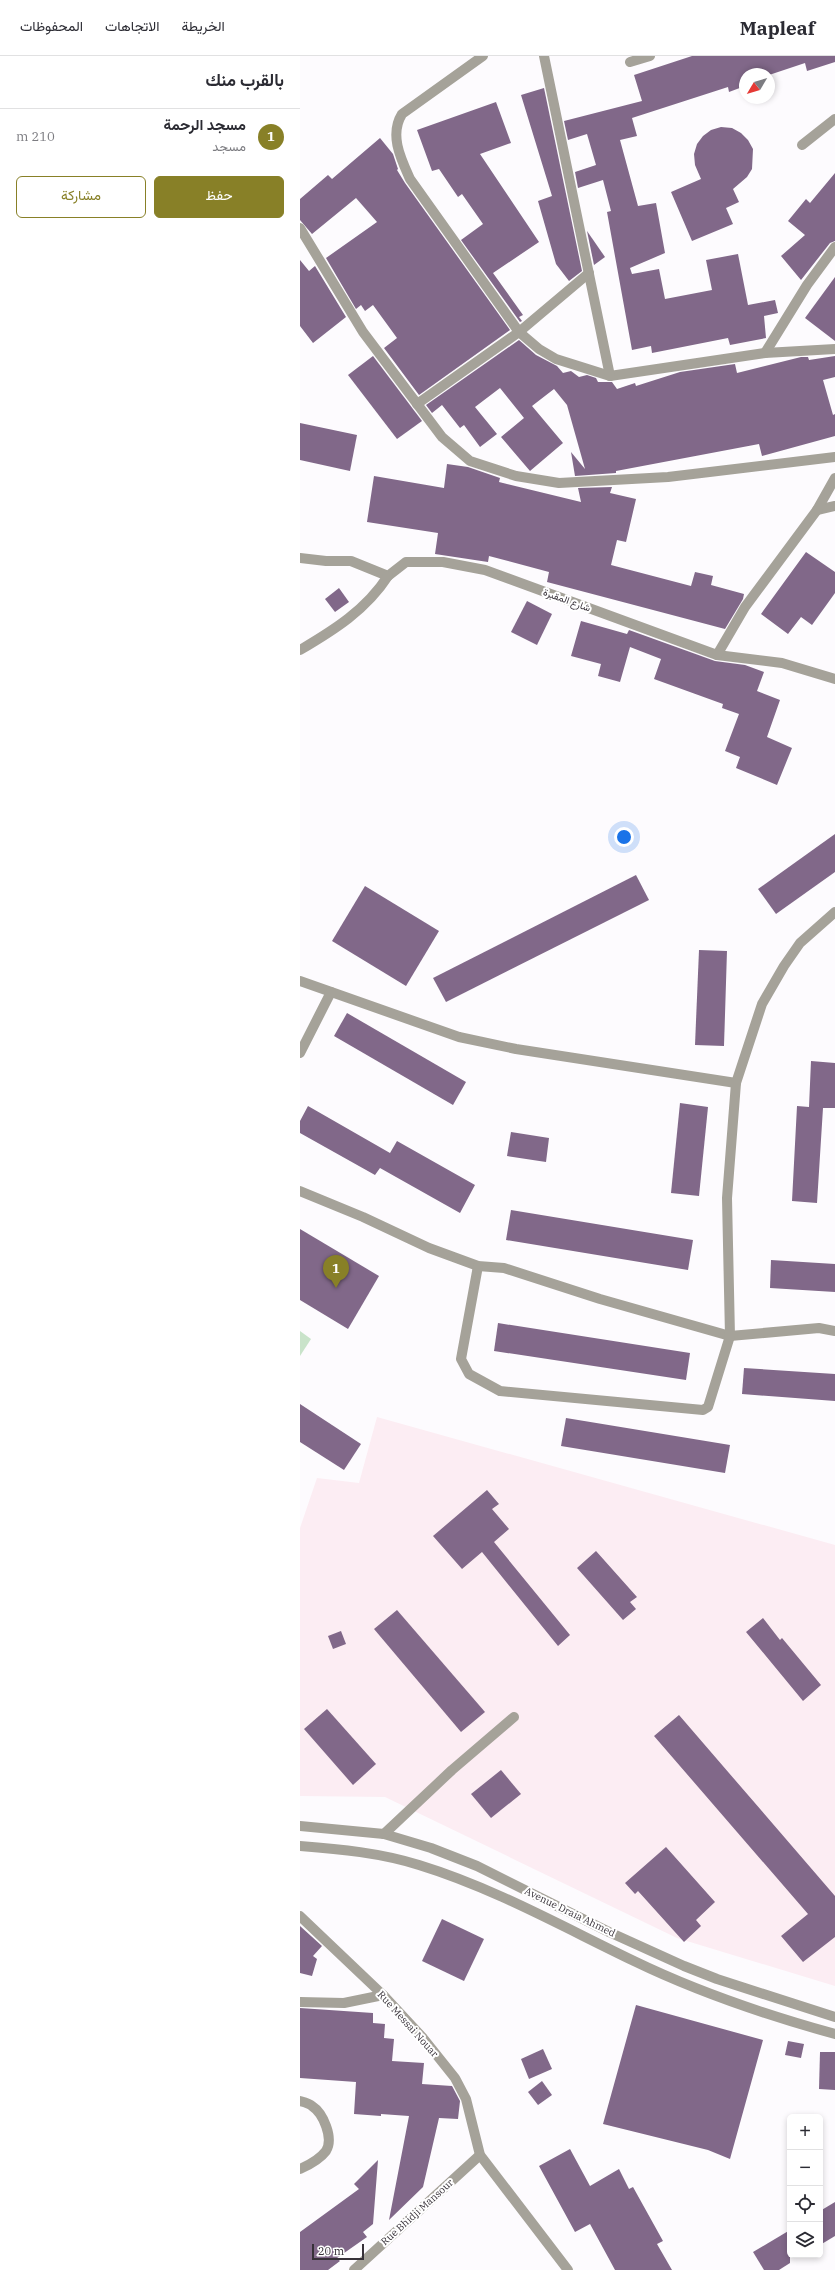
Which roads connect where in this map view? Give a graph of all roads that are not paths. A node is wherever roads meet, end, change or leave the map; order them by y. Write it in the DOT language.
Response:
graph roads {
  1 [pos="483,56"];
  2 [pos="544,56"];
  3 [pos="650,56"];
  4 [pos="630,62"];
  5 [pos="835,119"];
  6 [pos="802,145"];
  7 [pos="300,228"];
  8 [pos="835,247"];
  9 [pos="589,273"];
  10 [pos="519,332"];
  11 [pos="835,349"];
  12 [pos="765,353"];
  13 [pos="610,376"];
  14 [pos="417,404"];
  15 [pos="835,457"];
  16 [pos="835,478"];
  17 [pos="835,506"];
  18 [pos="817,510"];
  19 [pos="300,558"];
  20 [pos="388,576"];
  21 [pos="300,650"];
  22 [pos="717,656"];
  23 [pos="835,679"];
  24 [pos="835,912"];
  25 [pos="300,981"];
  26 [pos="331,992"];
  27 [pos="300,1053"];
  28 [pos="736,1083"];
  29 [pos="300,1191"];
  30 [pos="478,1266"];
  31 [pos="835,1331"];
  32 [pos="730,1336"];
  33 [pos="514,1717"];
  34 [pos="300,1826"];
  35 [pos="384,1834"];
  36 [pos="300,1846"];
  37 [pos="572,1914"];
  38 [pos="300,1916"];
  39 [pos="566,1927"];
  40 [pos="383,1995"];
  41 [pos="300,2002"];
  42 [pos="835,2017"];
  43 [pos="835,2034"];
  44 [pos="300,2101"];
  45 [pos="480,2155"];
  46 [pos="300,2169"];
  47 [pos="354,2270"];
  48 [pos="568,2270"];
  1 -- 10 [label="street"];
  2 -- 9 [label="street"];
  3 -- 4 [label="street"];
  5 -- 6 [label="street"];
  7 -- 14 [label="street"];
  8 -- 12 [label="street"];
  9 -- 10 [label="street"];
  9 -- 13 [label="street"];
  10 -- 13 [label="street"];
  10 -- 14 [label="street"];
  11 -- 12 [label="street"];
  12 -- 13 [label="street"];
  14 -- 15 [label="street"];
  16 -- 18 [label="street"];
  17 -- 18 [label="street"];
  18 -- 22 [label="street"];
  19 -- 20 [label="street"];
  20 -- 21 [label="street, شارع المقبرة"];
  20 -- 22 [label="street, شارع المقبرة"];
  22 -- 23 [label="street, شارع المقبرة"];
  24 -- 28 [label="street"];
  25 -- 26 [label="street"];
  26 -- 27 [label="street"];
  26 -- 28 [label="street"];
  28 -- 32 [label="street"];
  29 -- 30 [label="street"];
  30 -- 32 [label="street"];
  30 -- 32 [label="street"];
  31 -- 32 [label="street"];
  33 -- 35 [label="street"];
  34 -- 35 [label="street, Avenue Draia Ahmed"];
  35 -- 37 [label="street, Avenue Draia Ahmed"];
  36 -- 39 [label="street, Avenue Draia Ahmed"];
  37 -- 39 [label="street"];
  37 -- 42 [label="street, Avenue Draia Ahmed"];
  38 -- 40 [label="street, Rue Messai Nouar"];
  39 -- 43 [label="street, Avenue Draia Ahmed"];
  40 -- 41 [label="street"];
  40 -- 45 [label="street, Rue Messai Nouar"];
  44 -- 46 [label="street"];
  45 -- 47 [label="street, Rue Bhidji Mansour"];
  45 -- 48 [label="street"];
}
